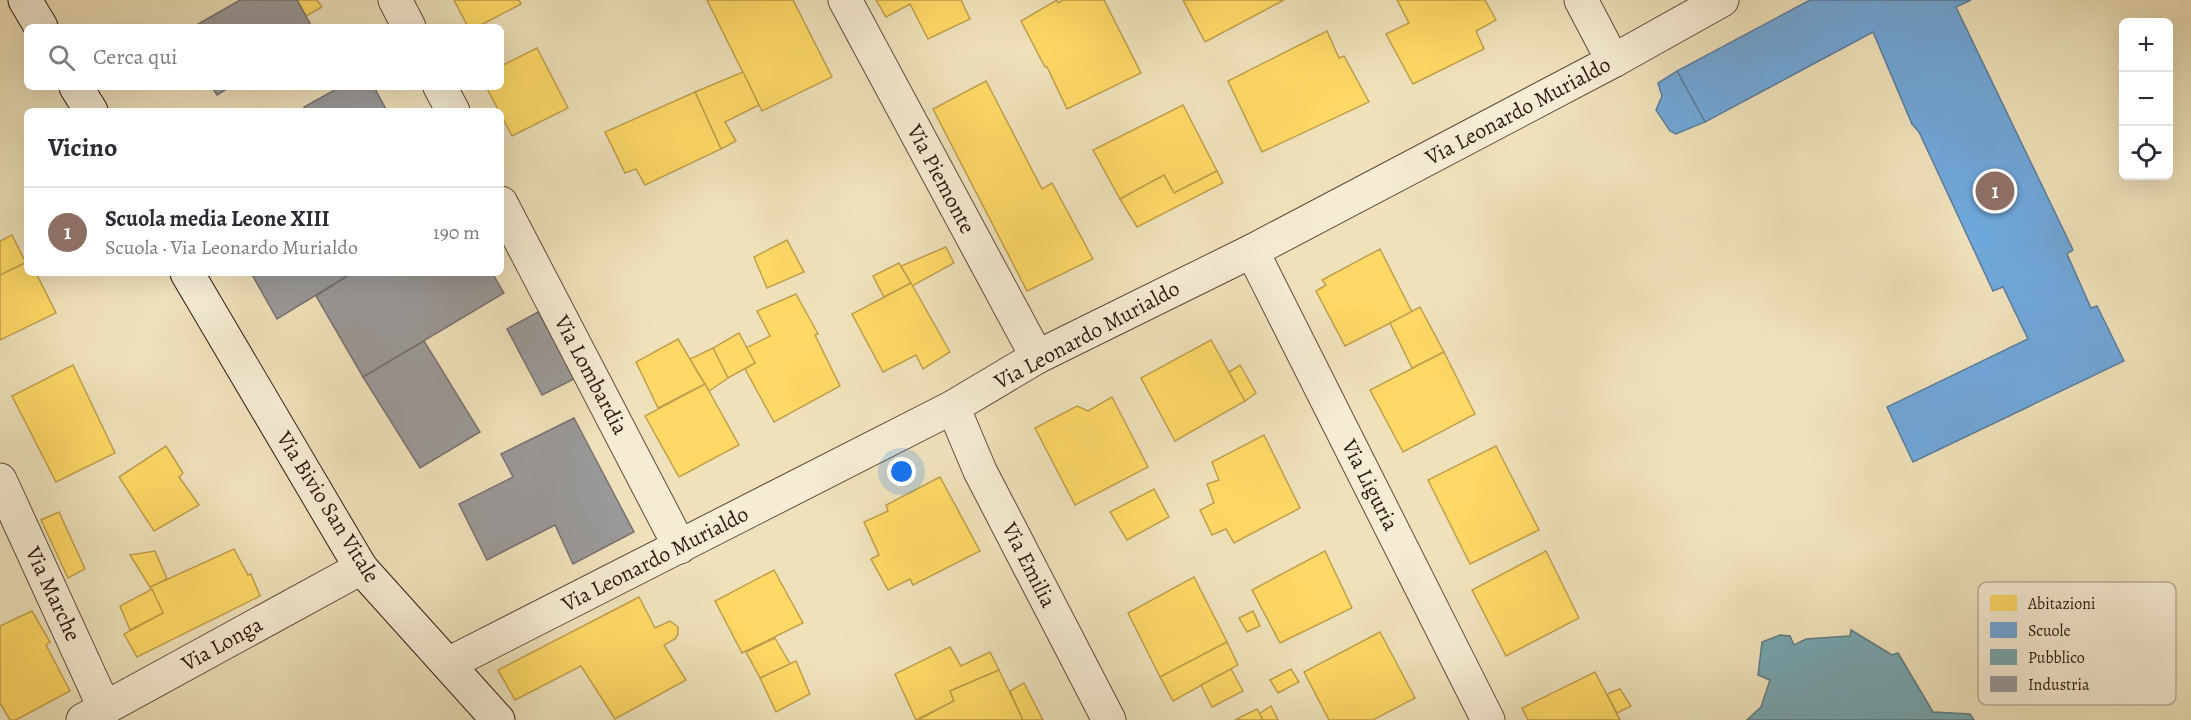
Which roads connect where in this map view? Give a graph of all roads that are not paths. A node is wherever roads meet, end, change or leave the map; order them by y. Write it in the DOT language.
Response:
graph roads {
  1 [pos="25,0"];
  2 [pos="395,0"];
  3 [pos="845,0"];
  4 [pos="1581,0"];
  5 [pos="1722,0"];
  6 [pos="39,24"];
  7 [pos="407,24"];
  8 [pos="1613,61"];
  9 [pos="78,90"];
  10 [pos="442,90"];
  11 [pos="89,108"];
  12 [pos="451,108"];
  13 [pos="504,209"];
  14 [pos="1252,251"];
  15 [pos="189,276"];
  16 [pos="1037,357"];
  17 [pos="953,407"];
  18 [pos="0,480"];
  19 [pos="681,547"];
  20 [pos="361,568"];
  21 [pos="448,664"];
  22 [pos="94,714"];
  23 [pos="498,720"];
  24 [pos="1109,720"];
  25 [pos="1488,720"];
  1 -- 6 [label="street"];
  2 -- 7 [label="street"];
  3 -- 16 [label="street, Via Piemonte"];
  4 -- 8 [label="street"];
  5 -- 8 [label="street, Via Leonardo Murialdo"];
  8 -- 14 [label="street, Via Leonardo Murialdo"];
  9 -- 11 [label="street"];
  10 -- 12 [label="street"];
  13 -- 19 [label="street, Via Lombardia"];
  14 -- 16 [label="street, Via Leonardo Murialdo"];
  14 -- 25 [label="street, Via Liguria"];
  15 -- 20 [label="street, Via Bivio San Vitale"];
  16 -- 17 [label="street, Via Leonardo Murialdo"];
  17 -- 19 [label="street, Via Leonardo Murialdo"];
  17 -- 24 [label="street, Via Emilia"];
  18 -- 22 [label="street, Via Marche"];
  19 -- 21 [label="street, Via Leonardo Murialdo"];
  20 -- 21 [label="street, Via Bivio San Vitale"];
  20 -- 22 [label="street, Via Longa"];
  21 -- 23 [label="street, Via Bivio San Vitale"];
}
